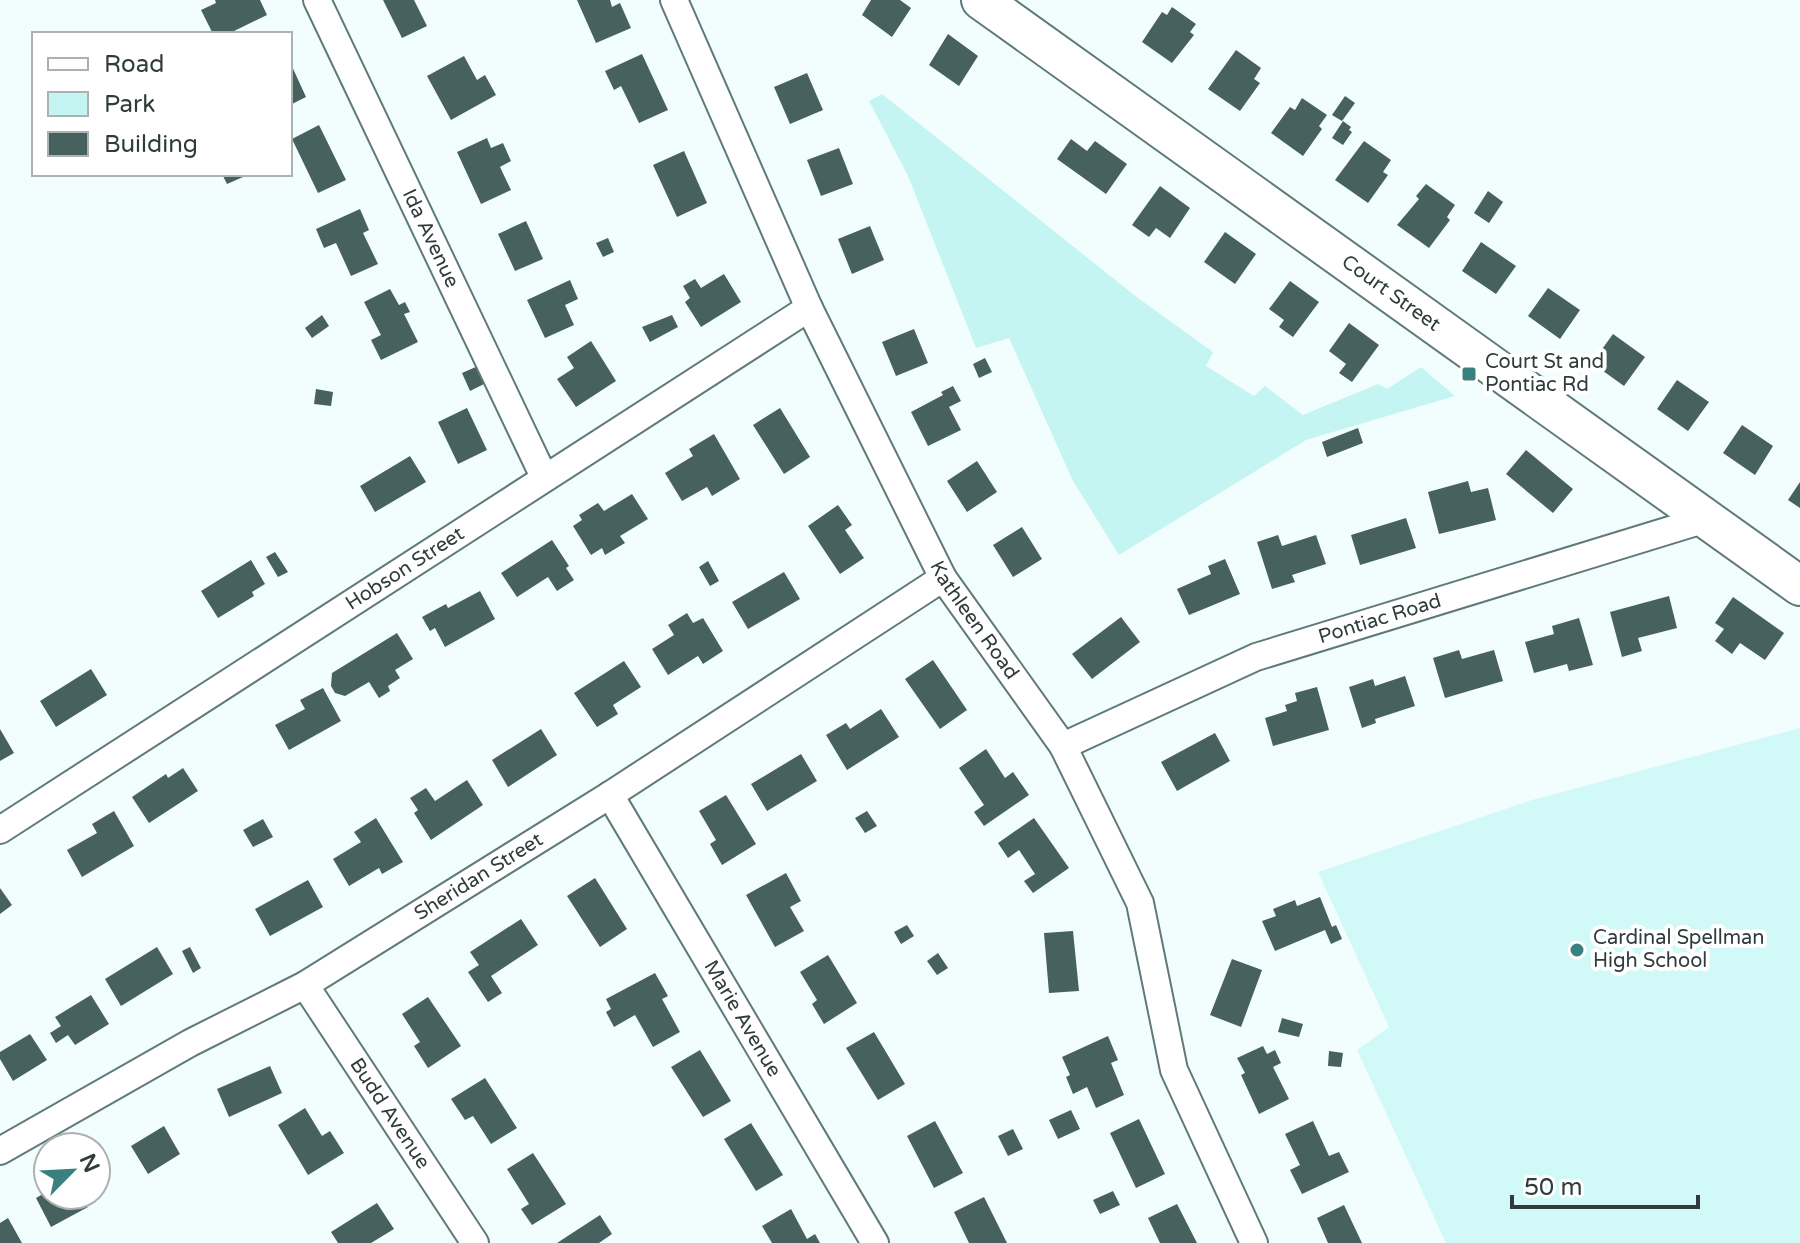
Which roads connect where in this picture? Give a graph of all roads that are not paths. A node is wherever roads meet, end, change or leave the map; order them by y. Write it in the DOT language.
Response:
graph roads {
  1 [pos="317,0"];
  2 [pos="674,0"];
  3 [pos="981,0"];
  4 [pos="809,308"];
  5 [pos="544,477"];
  6 [pos="1706,519"];
  7 [pos="943,578"];
  8 [pos="1800,586"];
  9 [pos="1063,746"];
  10 [pos="610,795"];
  11 [pos="0,830"];
  12 [pos="305,985"];
  13 [pos="0,1151"];
  14 [pos="475,1243"];
  15 [pos="875,1243"];
  16 [pos="1254,1243"];
  1 -- 5 [label="street, Ida Avenue"];
  2 -- 4 [label="street, Kathleen Road"];
  3 -- 6 [label="street, Court Street"];
  4 -- 5 [label="street, Hobson Street"];
  4 -- 7 [label="street, Kathleen Road"];
  5 -- 11 [label="street, Hobson Street"];
  6 -- 8 [label="street, Court Street"];
  6 -- 9 [label="street, Pontiac Road"];
  7 -- 9 [label="street, Kathleen Road"];
  7 -- 10 [label="street, Sheridan Street"];
  9 -- 16 [label="street, Kathleen Road"];
  10 -- 12 [label="street, Sheridan Street"];
  10 -- 15 [label="street, Marie Avenue"];
  12 -- 13 [label="street, Sheridan Street"];
  12 -- 14 [label="street, Budd Avenue"];
}
